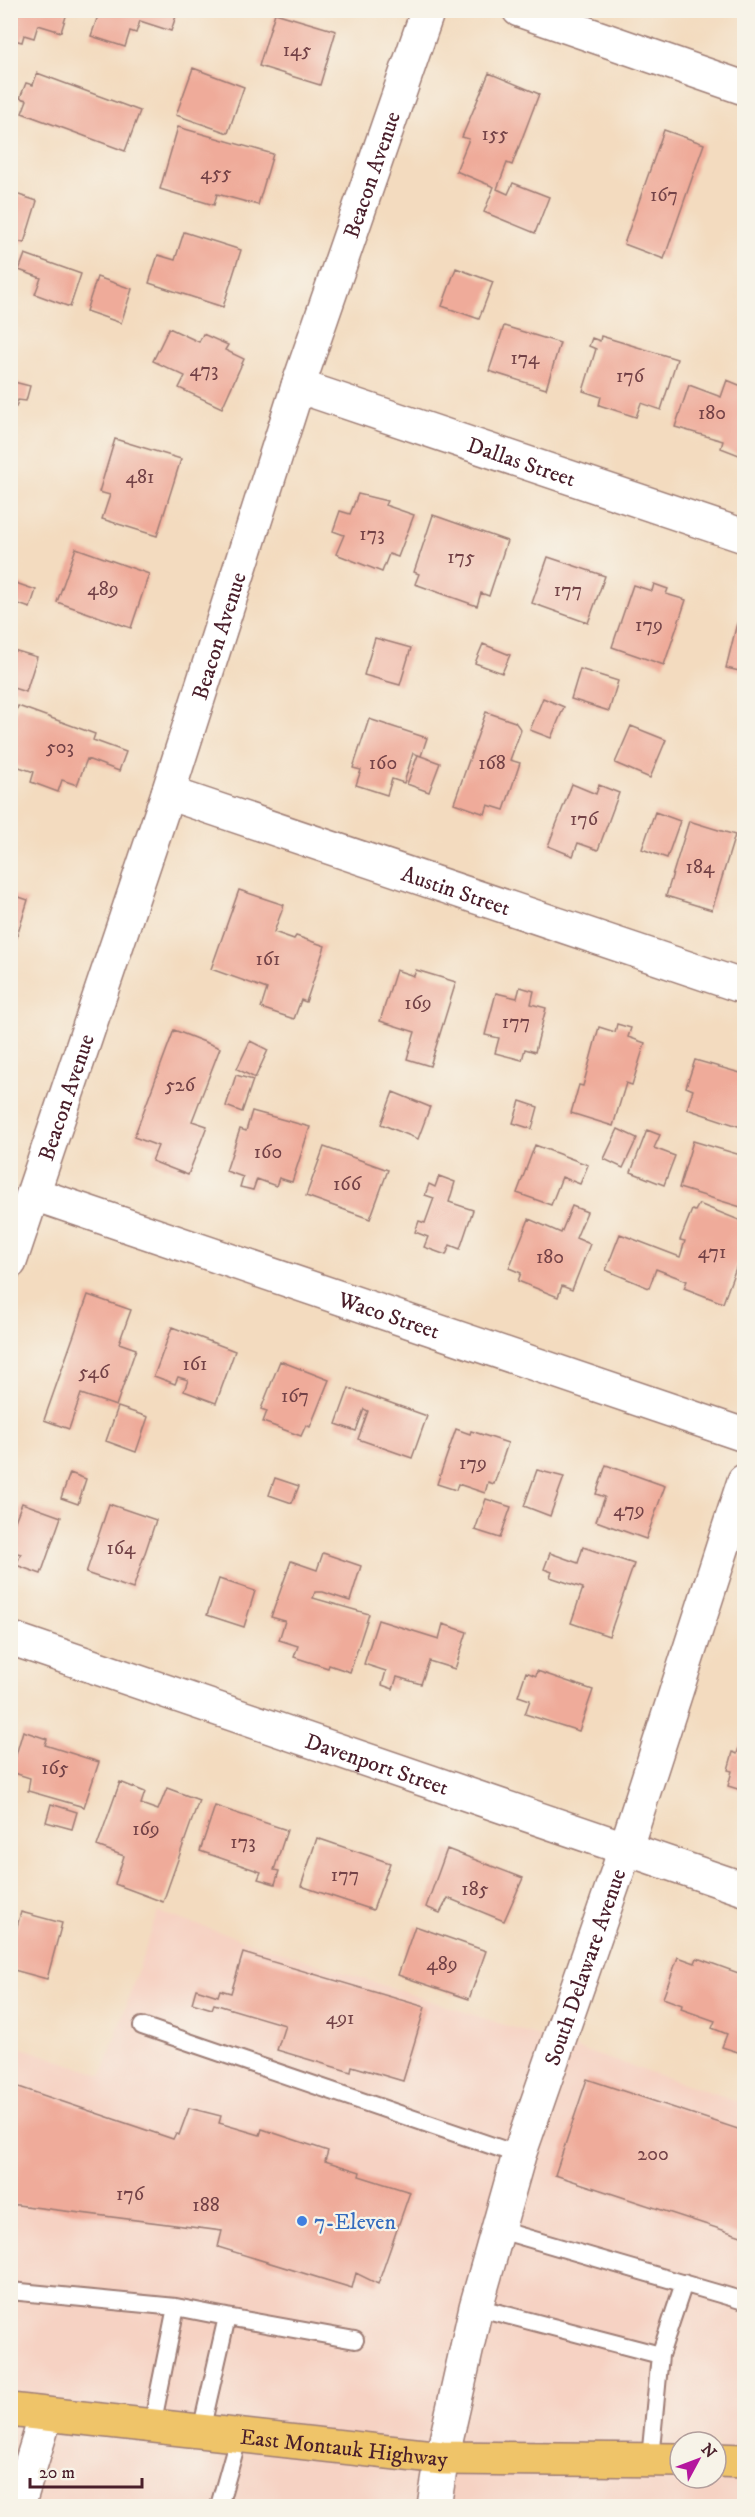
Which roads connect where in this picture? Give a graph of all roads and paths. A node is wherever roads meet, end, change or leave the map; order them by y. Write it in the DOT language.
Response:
graph roads {
  1 [pos="428,10"];
  2 [pos="519,10"];
  3 [pos="744,87"];
  4 [pos="298,386"];
  5 [pos="744,536"];
  6 [pos="168,793"];
  7 [pos="744,987"];
  8 [pos="34,1194"];
  9 [pos="10,1262"];
  10 [pos="744,1435"];
  11 [pos="744,1481"];
  12 [pos="10,1638"];
  13 [pos="627,1848"];
  14 [pos="744,1889"];
  15 [pos="142,2026"];
  16 [pos="519,2155"];
  17 [pos="496,2229"];
  18 [pos="684,2283"];
  19 [pos="10,2291"];
  20 [pos="744,2301"];
  21 [pos="176,2307"];
  22 [pos="476,2307"];
  23 [pos="227,2317"];
  24 [pos="355,2340"];
  25 [pos="660,2355"];
  26 [pos="10,2410"];
  27 [pos="46,2415"];
  28 [pos="152,2426"];
  29 [pos="201,2431"];
  30 [pos="239,2435"];
  31 [pos="442,2458"];
  32 [pos="665,2460"];
  33 [pos="728,2460"];
  34 [pos="744,2461"];
  35 [pos="18,2506"];
  36 [pos="219,2506"];
  37 [pos="434,2506"];
  1 -- 4 [label="street, Beacon Avenue"];
  2 -- 3 [label="street"];
  4 -- 5 [label="street, Dallas Street"];
  4 -- 6 [label="street, Beacon Avenue"];
  6 -- 7 [label="street, Austin Street"];
  6 -- 8 [label="street, Beacon Avenue"];
  8 -- 9 [label="street, Beacon Avenue"];
  8 -- 10 [label="street, Waco Street"];
  11 -- 13 [label="street, South Delaware Avenue"];
  12 -- 13 [label="street, Davenport Street"];
  13 -- 14 [label="street, Davenport Street"];
  13 -- 16 [label="street, South Delaware Avenue"];
  15 -- 16 [label="lane"];
  16 -- 17 [label="street, South Delaware Avenue"];
  17 -- 18 [label="lane"];
  17 -- 22 [label="street, South Delaware Avenue"];
  18 -- 20 [label="lane"];
  18 -- 25 [label="lane"];
  19 -- 21 [label="lane"];
  21 -- 23 [label="lane"];
  21 -- 28 [label="lane"];
  22 -- 25 [label="lane"];
  22 -- 31 [label="street, South Delaware Avenue"];
  23 -- 24 [label="lane"];
  23 -- 29 [label="lane"];
  25 -- 32 [label="lane"];
  26 -- 27 [label="main road, East Montauk Highway"];
  27 -- 28 [label="main road, East Montauk Highway"];
  27 -- 35 [label="street"];
  28 -- 29 [label="main road, East Montauk Highway"];
  29 -- 30 [label="main road, East Montauk Highway"];
  30 -- 31 [label="main road, East Montauk Highway"];
  30 -- 36 [label="lane"];
  31 -- 32 [label="main road, East Montauk Highway"];
  31 -- 37 [label="street, South Delaware Avenue"];
  33 -- 34 [label="main road"];
}
